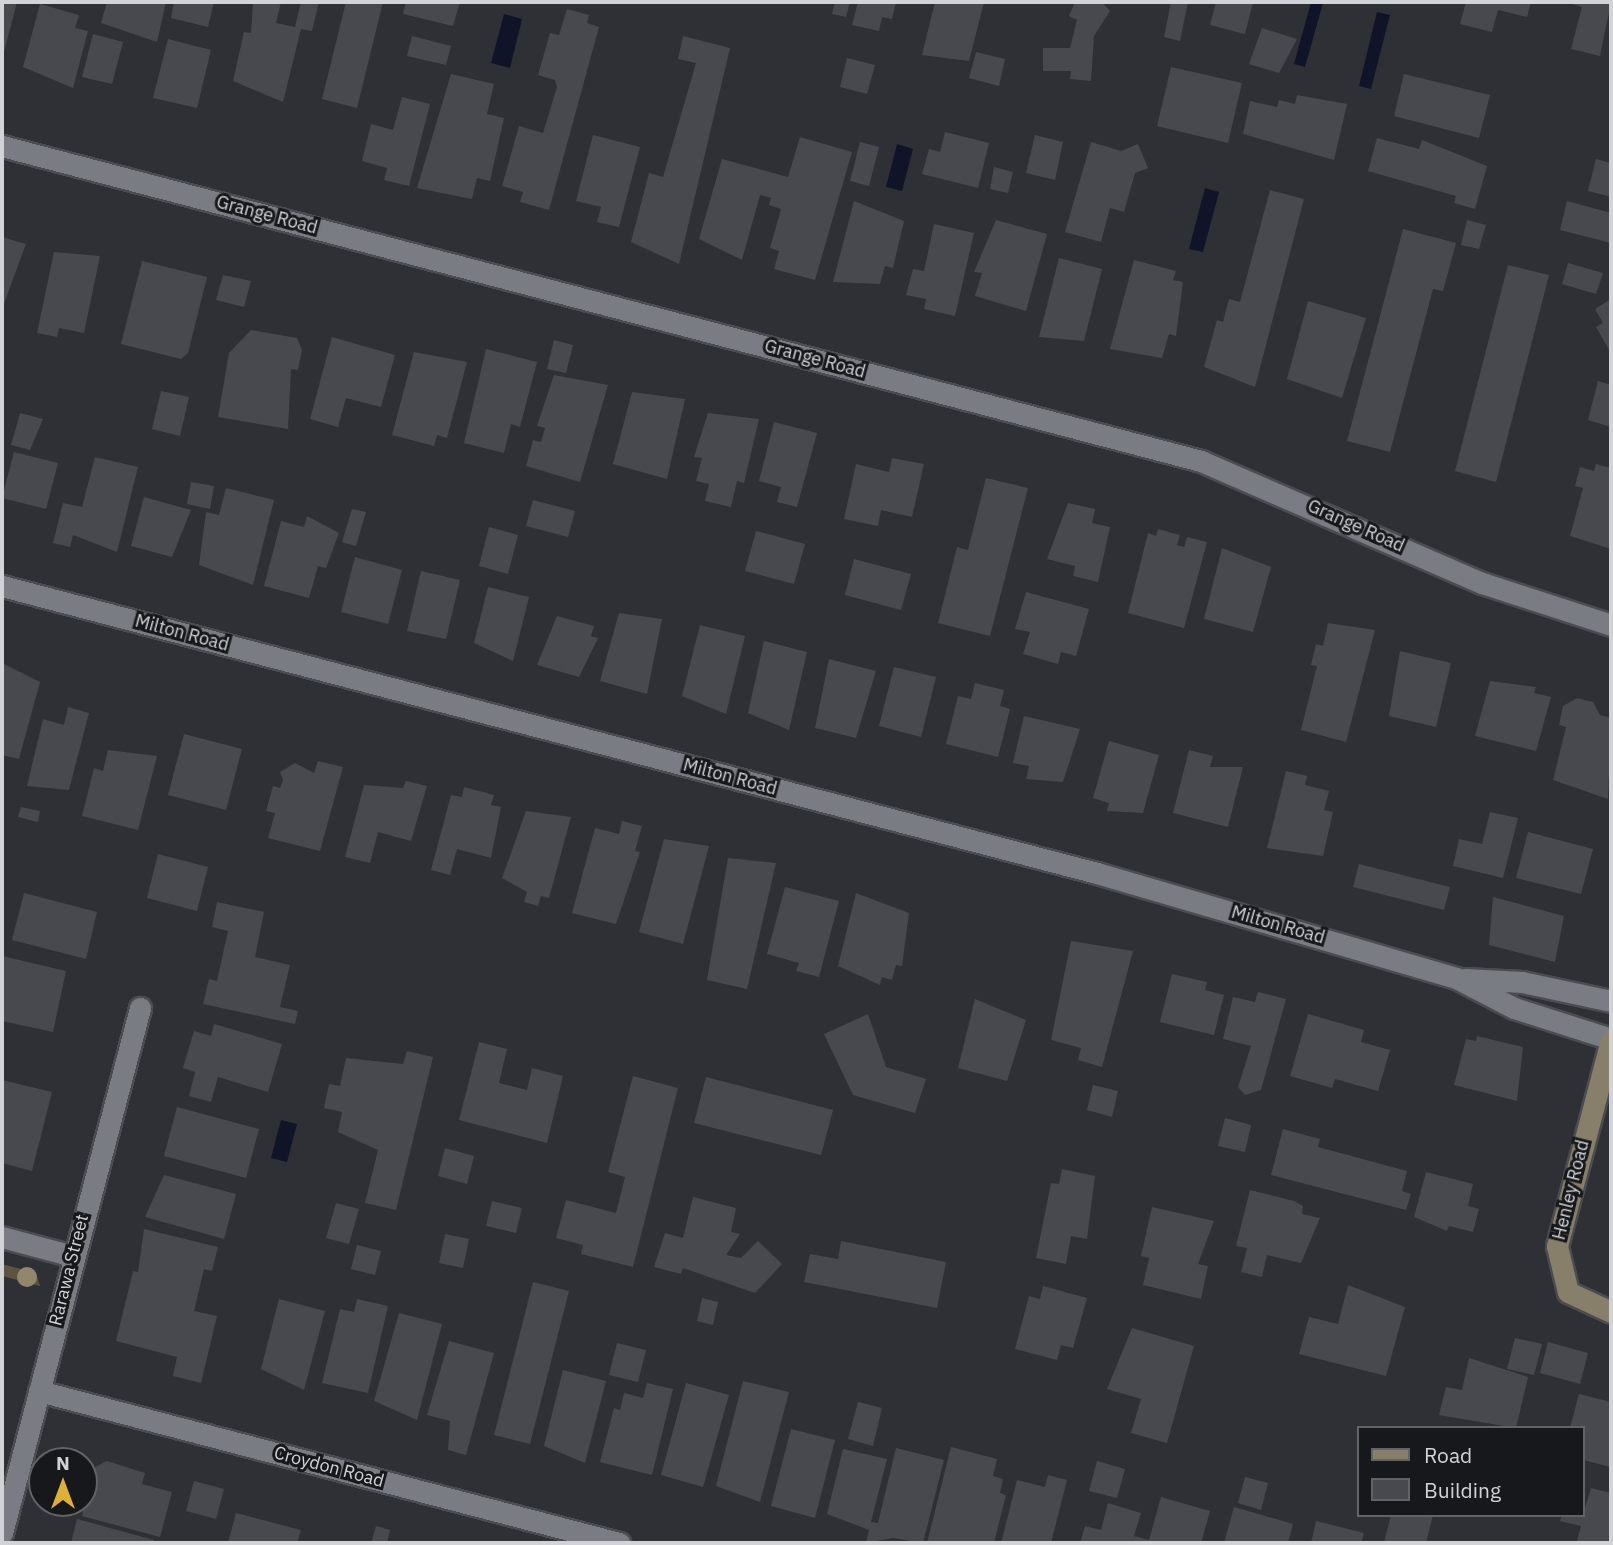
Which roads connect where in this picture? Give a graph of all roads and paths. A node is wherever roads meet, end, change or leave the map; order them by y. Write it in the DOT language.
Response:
graph roads {
  1 [pos="2,146"];
  2 [pos="2,586"];
  3 [pos="1611,625"];
  4 [pos="1456,978"];
  5 [pos="1611,1001"];
  6 [pos="140,1008"];
  7 [pos="1611,1040"];
  8 [pos="2,1237"];
  9 [pos="73,1256"];
  10 [pos="1611,1312"];
  11 [pos="39,1391"];
  12 [pos="2,1533"];
  13 [pos="619,1543"];
  1 -- 3 [label="street, Grange Road"];
  2 -- 4 [label="street, Milton Road"];
  4 -- 5 [label="street, Milton Road"];
  4 -- 7 [label="street, Milton Road"];
  6 -- 9 [label="street, Rarawa Street"];
  7 -- 10 [label="street, Henley Road"];
  8 -- 9 [label="street"];
  9 -- 11 [label="street, Rarawa Street"];
  11 -- 12 [label="street, Rarawa Street"];
  11 -- 13 [label="street, Croydon Road"];
}
